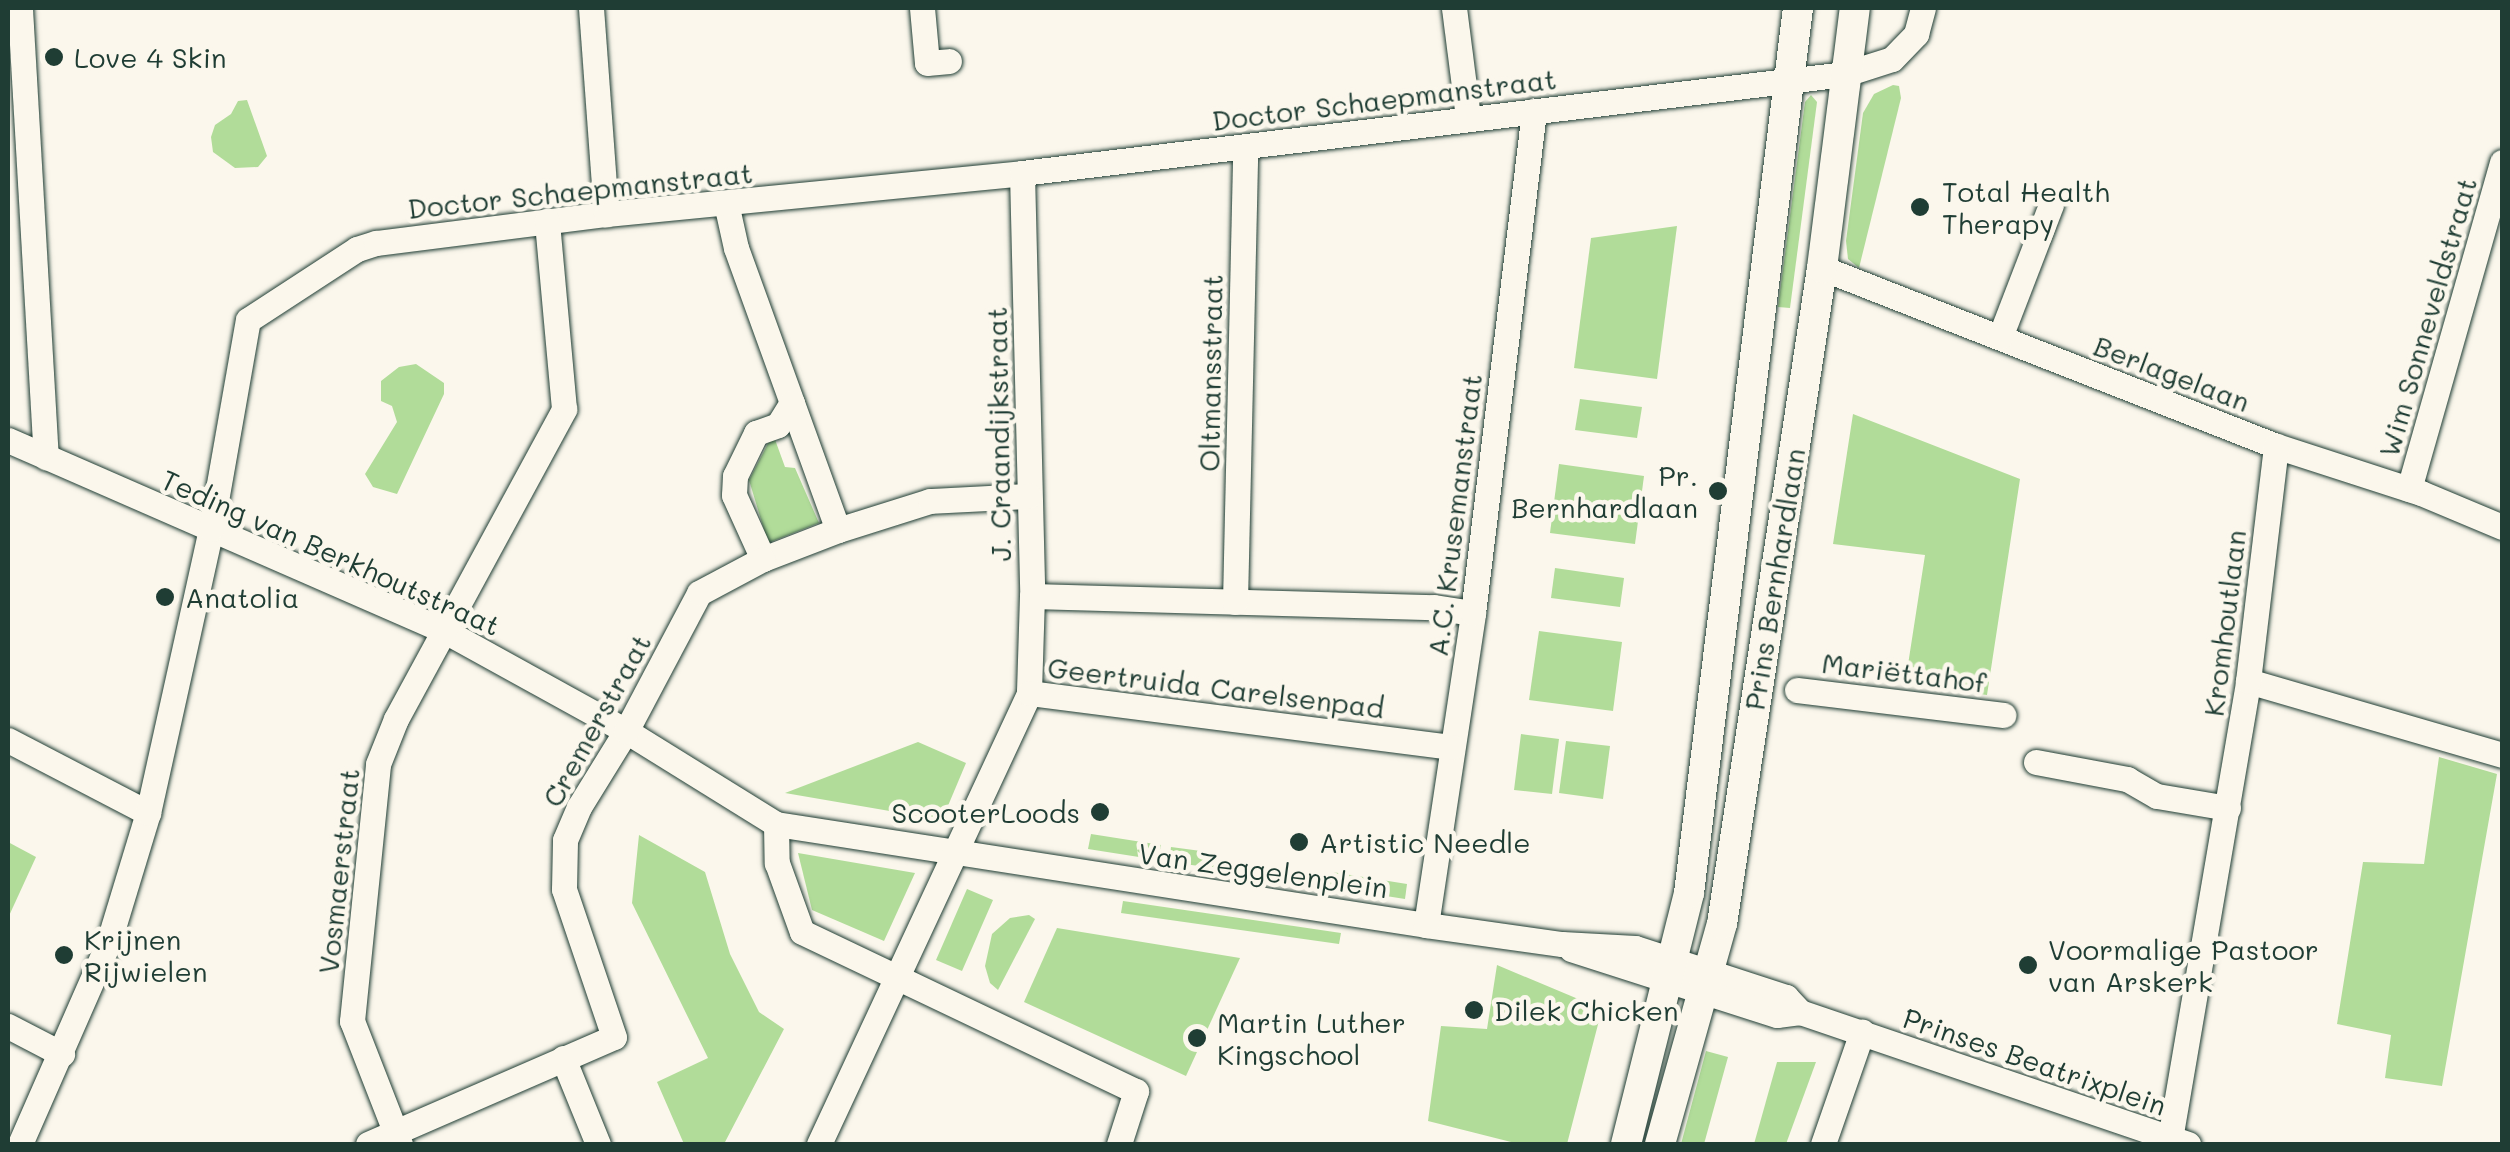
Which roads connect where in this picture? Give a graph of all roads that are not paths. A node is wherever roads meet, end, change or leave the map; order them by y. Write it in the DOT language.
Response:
graph roads {
  1 [pos="591,8"];
  2 [pos="922,8"];
  3 [pos="1454,8"];
  4 [pos="1798,8"];
  5 [pos="1855,8"];
  6 [pos="1923,8"];
  7 [pos="24,9"];
  8 [pos="949,61"];
  9 [pos="1845,74"];
  10 [pos="1792,78"];
  11 [pos="1534,112"];
  12 [pos="1468,116"];
  13 [pos="1246,146"];
  14 [pos="2502,162"];
  15 [pos="1022,173"];
  16 [pos="726,203"];
  17 [pos="2051,205"];
  18 [pos="606,214"];
  19 [pos="547,222"];
  20 [pos="1822,268"];
  21 [pos="2000,337"];
  22 [pos="792,403"];
  23 [pos="8,440"];
  24 [pos="2276,446"];
  25 [pos="46,457"];
  26 [pos="2409,489"];
  27 [pos="1029,496"];
  28 [pos="2502,527"];
  29 [pos="211,528"];
  30 [pos="838,530"];
  31 [pos="763,560"];
  32 [pos="1032,596"];
  33 [pos="1235,602"];
  34 [pos="1473,613"];
  35 [pos="445,631"];
  36 [pos="2248,681"];
  37 [pos="1797,690"];
  38 [pos="1029,693"];
  39 [pos="2004,715"];
  40 [pos="626,731"];
  41 [pos="8,740"];
  42 [pos="1452,747"];
  43 [pos="2502,755"];
  44 [pos="2036,762"];
  45 [pos="2228,808"];
  46 [pos="148,813"];
  47 [pos="776,824"];
  48 [pos="955,855"];
  49 [pos="1426,925"];
  50 [pos="1671,971"];
  51 [pos="896,980"];
  52 [pos="1704,982"];
  53 [pos="1800,1012"];
  54 [pos="8,1026"];
  55 [pos="1862,1032"];
  56 [pos="62,1054"];
  57 [pos="563,1058"];
  58 [pos="397,1139"];
  59 [pos="2179,1142"];
  60 [pos="20,1144"];
  61 [pos="368,1144"];
  62 [pos="598,1144"];
  63 [pos="818,1144"];
  64 [pos="1118,1144"];
  65 [pos="1626,1144"];
  66 [pos="1660,1144"];
  67 [pos="1823,1144"];
  1 -- 18 [label="street"];
  2 -- 8 [label="street"];
  3 -- 12 [label="street"];
  4 -- 10 [label="main road, Prins Bernhardlaan"];
  5 -- 9 [label="main road, Prins Bernhardlaan"];
  6 -- 9 [label="street, Doctor Schaepmanstraat"];
  7 -- 25 [label="street"];
  9 -- 10 [label="street, Doctor Schaepmanstraat"];
  9 -- 20 [label="main road, Prins Bernhardlaan"];
  10 -- 11 [label="street, Doctor Schaepmanstraat"];
  10 -- 50 [label="main road, Prins Bernhardlaan"];
  11 -- 12 [label="street, Doctor Schaepmanstraat"];
  11 -- 34 [label="street, A.C. Krusemanstraat"];
  12 -- 13 [label="street, Doctor Schaepmanstraat"];
  13 -- 15 [label="street, Doctor Schaepmanstraat"];
  13 -- 33 [label="street, Oltmansstraat"];
  14 -- 26 [label="street, Wim Sonneveldstraat"];
  15 -- 16 [label="street, Doctor Schaepmanstraat"];
  15 -- 27 [label="street, J. Craandijkstraat"];
  16 -- 18 [label="street, Doctor Schaepmanstraat"];
  16 -- 22 [label="street"];
  17 -- 21 [label="street"];
  18 -- 19 [label="street, Doctor Schaepmanstraat"];
  19 -- 29 [label="street, Doctor Schaepmanstraat"];
  19 -- 35 [label="street, Vosmaerstraat"];
  20 -- 21 [label="street, Berlagelaan"];
  20 -- 52 [label="main road, Prins Bernhardlaan"];
  21 -- 24 [label="street, Berlagelaan"];
  22 -- 30 [label="street"];
  22 -- 31 [label="street"];
  23 -- 25 [label="street, Teding van Berkhoutstraat"];
  24 -- 26 [label="street, Berlagelaan"];
  24 -- 36 [label="street, Kromhoutlaan"];
  25 -- 29 [label="street, Teding van Berkhoutstraat"];
  26 -- 28 [label="street, Berlagelaan"];
  27 -- 30 [label="street"];
  27 -- 32 [label="street, J. Craandijkstraat"];
  29 -- 35 [label="street, Teding van Berkhoutstraat"];
  29 -- 46 [label="street, Doctor Schaepmanstraat"];
  30 -- 31 [label="street, Cremerstraat"];
  31 -- 40 [label="street, Cremerstraat"];
  32 -- 33 [label="street"];
  32 -- 38 [label="street, J. Craandijkstraat"];
  33 -- 34 [label="street"];
  34 -- 42 [label="street, A.C. Krusemanstraat"];
  35 -- 40 [label="street, Teding van Berkhoutstraat"];
  35 -- 58 [label="street, Vosmaerstraat"];
  36 -- 43 [label="street"];
  36 -- 45 [label="street, Kromhoutlaan"];
  37 -- 39 [label="street, Mariëttahof"];
  38 -- 42 [label="street, Geertruida Carelsenpad"];
  38 -- 48 [label="street, Geertruida Carelsenpad"];
  40 -- 47 [label="street, Teding van Berkhoutstraat"];
  40 -- 57 [label="street, Cremerstraat"];
  41 -- 46 [label="street"];
  42 -- 49 [label="street, A.C. Krusemanstraat"];
  44 -- 45 [label="street"];
  45 -- 59 [label="street, Kromhoutlaan"];
  46 -- 56 [label="street, Doctor Schaepmanstraat"];
  47 -- 48 [label="street, Van Zeggelenplein"];
  47 -- 51 [label="street"];
  48 -- 49 [label="street, Van Zeggelenplein"];
  48 -- 51 [label="street"];
  49 -- 50 [label="street, Van Zeggelenplein"];
  50 -- 52 [label="street, Van Zeggelenplein"];
  50 -- 65 [label="main road, Prins Bernhardlaan"];
  51 -- 63 [label="street"];
  51 -- 64 [label="street"];
  52 -- 53 [label="street, Prinses Beatrixplein"];
  52 -- 53 [label="street, Prinses Beatrixplein"];
  52 -- 66 [label="main road, Prins Bernhardlaan"];
  53 -- 55 [label="street, Prinses Beatrixplein"];
  54 -- 56 [label="street"];
  55 -- 59 [label="street, Prinses Beatrixplein"];
  55 -- 67 [label="street, Prinses Beatrixplein"];
  56 -- 60 [label="street, Doctor Schaepmanstraat"];
  57 -- 58 [label="street"];
  57 -- 62 [label="street"];
  58 -- 61 [label="street"];
}
